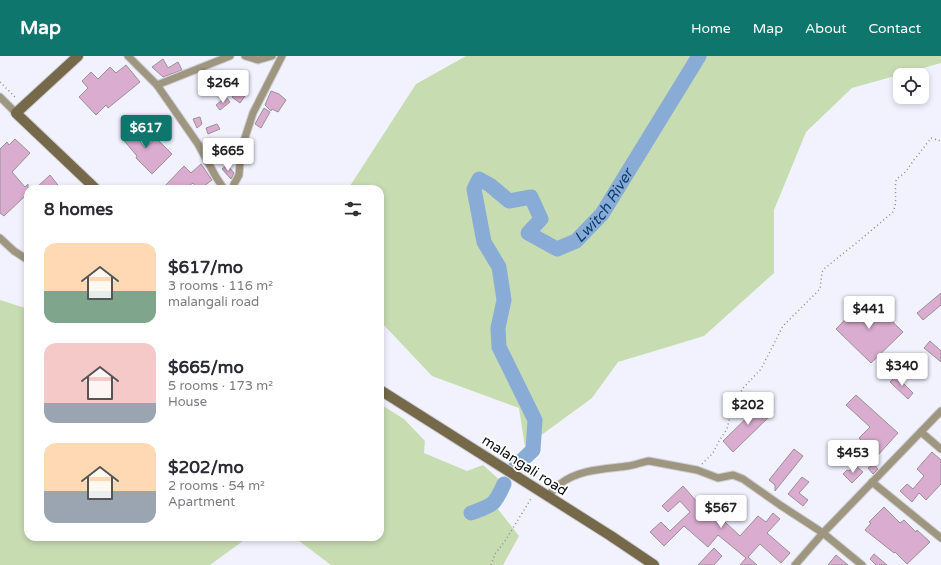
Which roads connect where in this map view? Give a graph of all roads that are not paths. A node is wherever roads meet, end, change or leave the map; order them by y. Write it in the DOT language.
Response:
graph roads {
  1 [pos="78,56"];
  2 [pos="128,56"];
  3 [pos="230,56"];
  4 [pos="245,56"];
  5 [pos="272,56"];
  6 [pos="282,56"];
  7 [pos="157,84"];
  8 [pos="0,97"];
  9 [pos="16,113"];
  10 [pos="92,185"];
  11 [pos="221,185"];
  12 [pos="234,185"];
  13 [pos="0,238"];
  14 [pos="24,257"];
  15 [pos="384,393"];
  16 [pos="941,411"];
  17 [pos="921,432"];
  18 [pos="941,449"];
  19 [pos="872,482"];
  20 [pos="547,497"];
  21 [pos="823,533"];
  22 [pos="941,538"];
  23 [pos="654,565"];
  24 [pos="795,565"];
  25 [pos="862,565"];
  1 -- 9 [label="street"];
  2 -- 7 [label="street"];
  3 -- 7 [label="street"];
  4 -- 5 [label="street"];
  6 -- 12 [label="street"];
  7 -- 11 [label="street"];
  8 -- 9 [label="street"];
  9 -- 10 [label="street"];
  13 -- 14 [label="street"];
  15 -- 20 [label="street, malangali road"];
  16 -- 17 [label="street"];
  17 -- 18 [label="street"];
  17 -- 19 [label="street"];
  19 -- 21 [label="street"];
  19 -- 22 [label="street"];
  20 -- 21 [label="street"];
  20 -- 23 [label="street, malangali road"];
  21 -- 24 [label="street"];
  21 -- 25 [label="street"];
}
